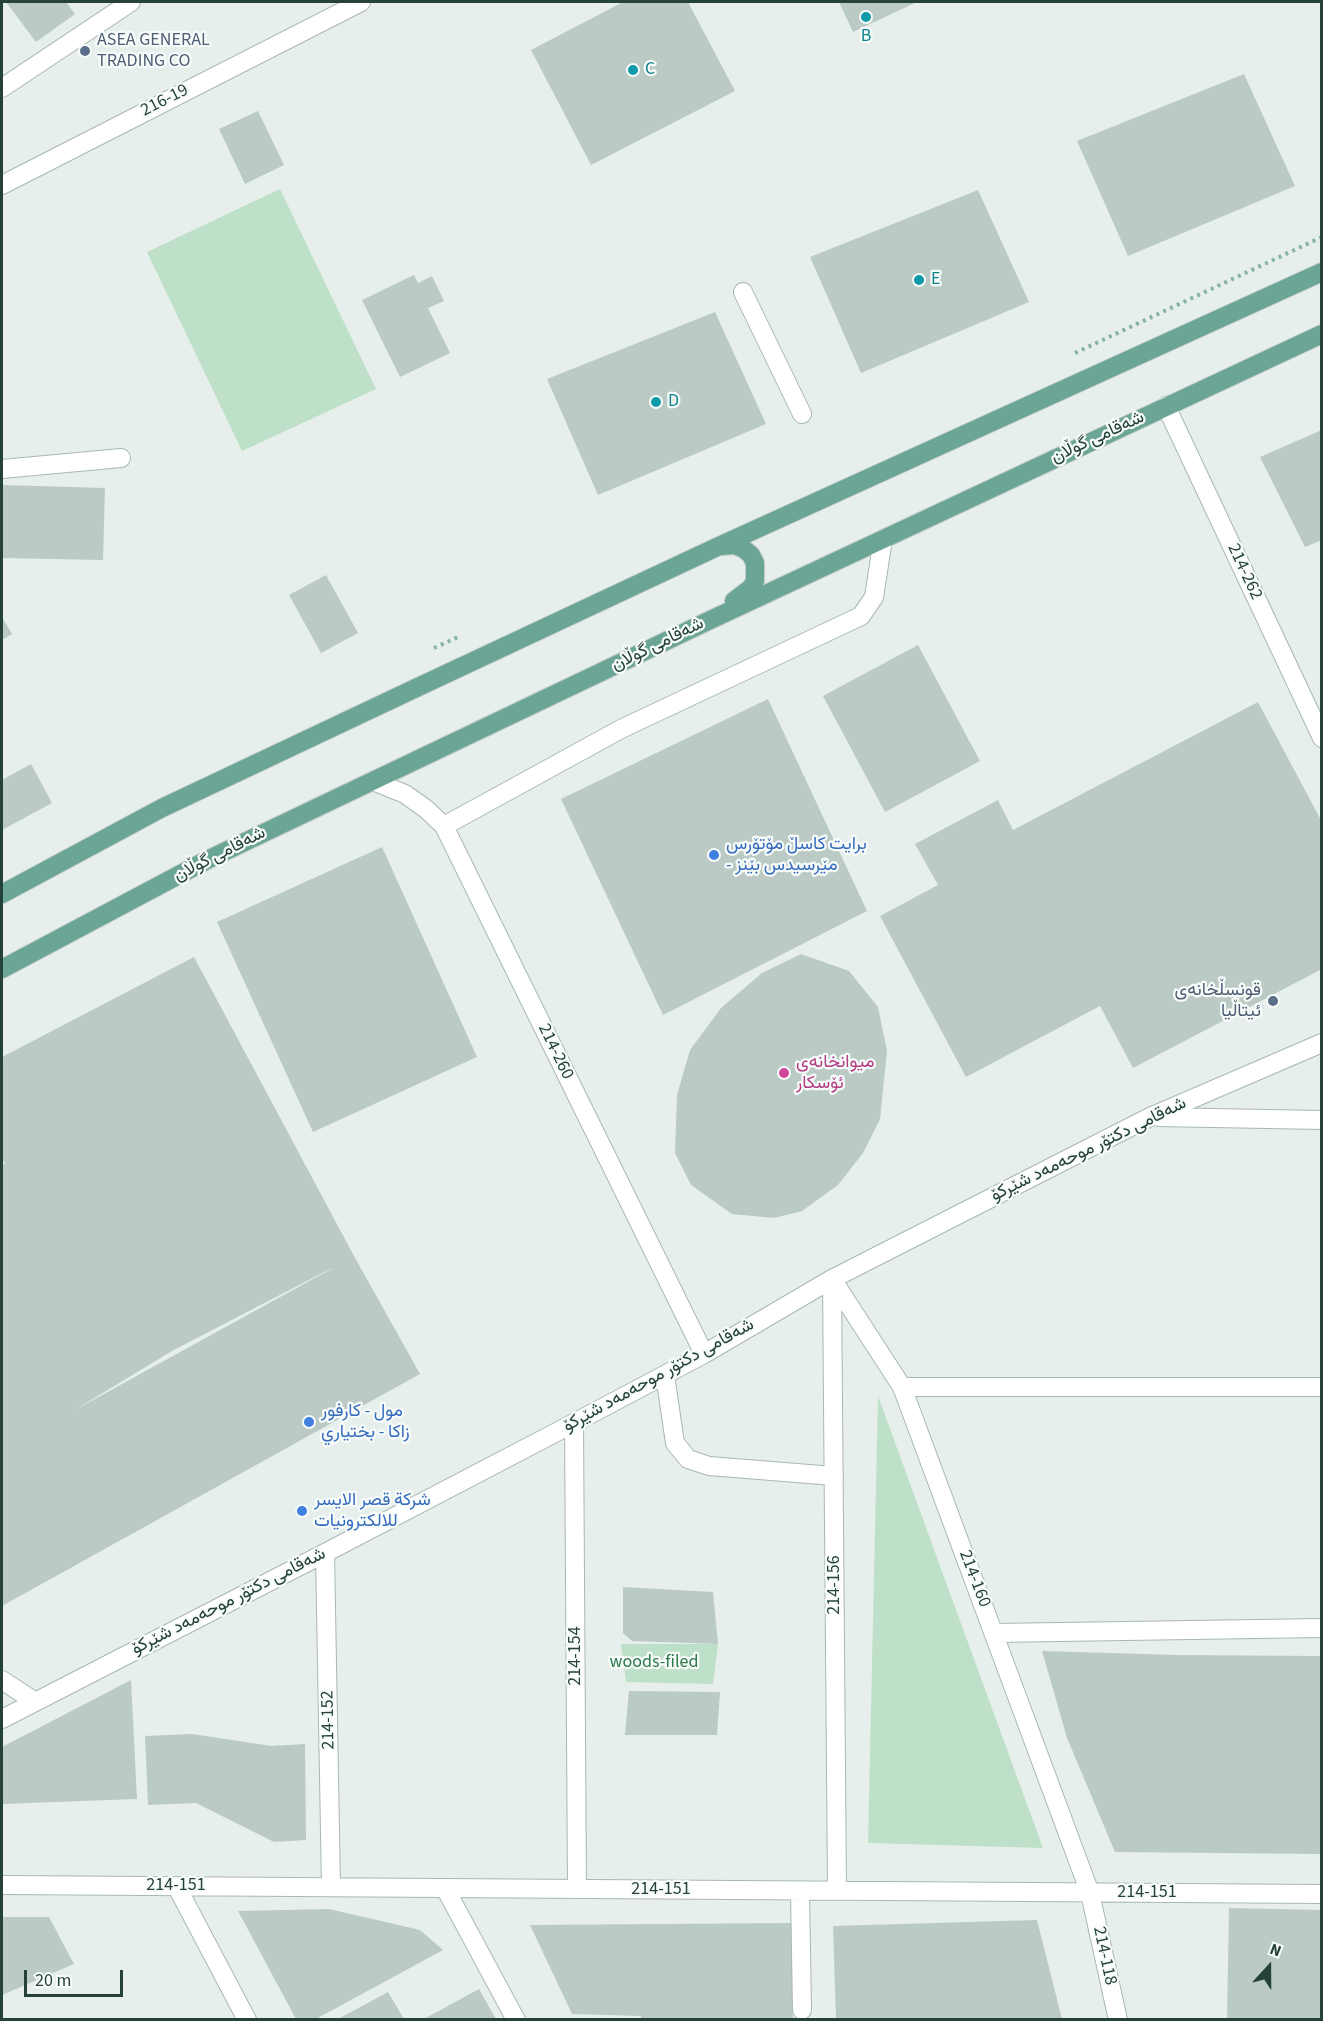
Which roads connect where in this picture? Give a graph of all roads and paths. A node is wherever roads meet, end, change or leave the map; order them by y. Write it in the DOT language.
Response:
graph roads {
  1 [pos="131,2"];
  2 [pos="361,2"];
  3 [pos="2,88"];
  4 [pos="2,185"];
  5 [pos="1322,272"];
  6 [pos="743,292"];
  7 [pos="1322,334"];
  8 [pos="1166,406"];
  9 [pos="802,414"];
  10 [pos="121,458"];
  11 [pos="2,469"];
  12 [pos="883,539"];
  13 [pos="717,547"];
  14 [pos="706,622"];
  15 [pos="1322,738"];
  16 [pos="373,781"];
  17 [pos="444,826"];
  18 [pos="2,894"];
  19 [pos="2,969"];
  20 [pos="1322,1043"];
  21 [pos="1150,1117"];
  22 [pos="1322,1120"];
  23 [pos="832,1279"];
  24 [pos="704,1354"];
  25 [pos="665,1375"];
  26 [pos="902,1387"];
  27 [pos="1322,1387"];
  28 [pos="574,1423"];
  29 [pos="834,1476"];
  30 [pos="325,1553"];
  31 [pos="1322,1628"];
  32 [pos="994,1633"];
  33 [pos="2,1680"];
  34 [pos="34,1701"];
  35 [pos="2,1719"];
  36 [pos="2,1885"];
  37 [pos="177,1887"];
  38 [pos="331,1887"];
  39 [pos="445,1888"];
  40 [pos="578,1889"];
  41 [pos="800,1891"];
  42 [pos="837,1891"];
  43 [pos="1090,1893"];
  44 [pos="1322,1894"];
  45 [pos="802,2010"];
  46 [pos="247,2019"];
  47 [pos="516,2019"];
  48 [pos="1118,2019"];
  1 -- 3 [label="street"];
  2 -- 4 [label="street, 216-19"];
  5 -- 13 [label="main road"];
  6 -- 9 [label="street"];
  7 -- 8 [label="main road, شەقامی گوڵان"];
  8 -- 12 [label="main road, شەقامی گوڵان"];
  8 -- 15 [label="street, 214-262"];
  10 -- 11 [label="street"];
  12 -- 14 [label="main road, شەقامی گوڵان"];
  12 -- 17 [label="street"];
  13 -- 14 [label="main road"];
  13 -- 18 [label="main road"];
  14 -- 16 [label="main road, شەقامی گوڵان"];
  16 -- 17 [label="street, 214-260"];
  16 -- 19 [label="main road, شەقامی گوڵان"];
  17 -- 24 [label="street, 214-260"];
  20 -- 21 [label="street, شەقامی دکتۆر موحەمەد شێرکۆ"];
  21 -- 22 [label="street"];
  21 -- 23 [label="street, شەقامی دکتۆر موحەمەد شێرکۆ"];
  23 -- 24 [label="street, شەقامی دکتۆر موحەمەد شێرکۆ"];
  23 -- 26 [label="street, 214-160"];
  23 -- 29 [label="street, 214-156"];
  24 -- 25 [label="street, شەقامی دکتۆر موحەمەد شێرکۆ"];
  25 -- 28 [label="street, شەقامی دکتۆر موحەمەد شێرکۆ"];
  25 -- 29 [label="street"];
  26 -- 27 [label="street"];
  26 -- 32 [label="street, 214-160"];
  28 -- 30 [label="street, شەقامی دکتۆر موحەمەد شێرکۆ"];
  28 -- 40 [label="street, 214-154"];
  29 -- 42 [label="street, 214-156"];
  30 -- 34 [label="street, شەقامی دکتۆر موحەمەد شێرکۆ"];
  30 -- 38 [label="street, 214-152"];
  31 -- 32 [label="street"];
  32 -- 43 [label="street, 214-160"];
  33 -- 34 [label="street"];
  34 -- 35 [label="street, شەقامی دکتۆر موحەمەد شێرکۆ"];
  36 -- 37 [label="street, 214-151"];
  37 -- 38 [label="street, 214-151"];
  37 -- 46 [label="street"];
  38 -- 39 [label="street, 214-151"];
  39 -- 40 [label="street, 214-151"];
  39 -- 47 [label="street"];
  40 -- 41 [label="street, 214-151"];
  41 -- 42 [label="street, 214-151"];
  41 -- 45 [label="street"];
  42 -- 43 [label="street, 214-151"];
  43 -- 44 [label="street, 214-151"];
  43 -- 48 [label="street, 214-118"];
}
